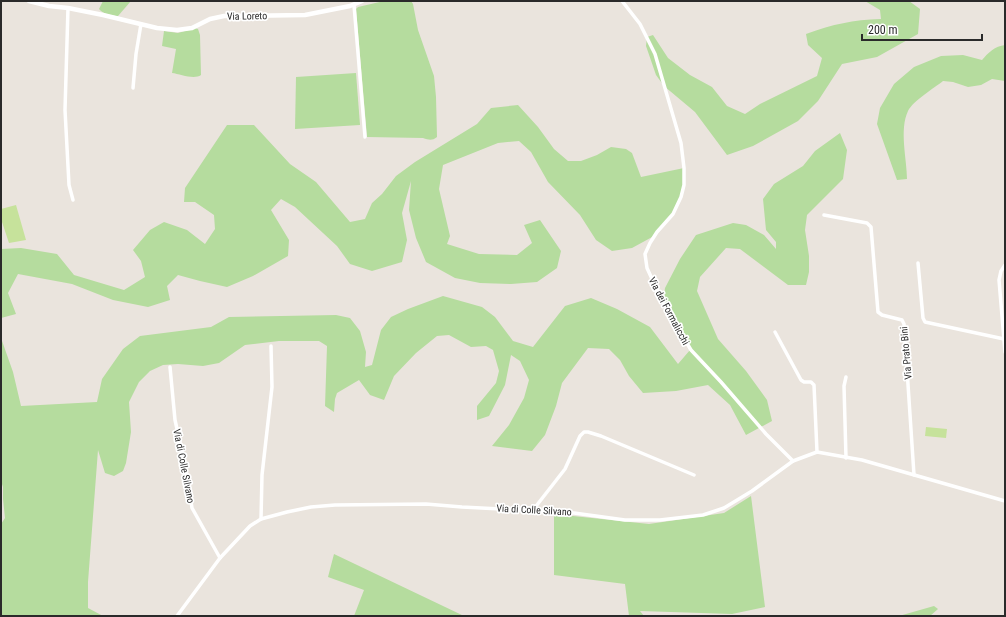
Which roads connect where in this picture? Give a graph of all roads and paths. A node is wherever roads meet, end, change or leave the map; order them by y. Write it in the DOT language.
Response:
graph roads {
  1 [pos="29,1"];
  2 [pos="362,1"];
  3 [pos="622,1"];
  4 [pos="354,5"];
  5 [pos="68,8"];
  6 [pos="141,24"];
  7 [pos="133,88"];
  8 [pos="365,137"];
  9 [pos="72,200"];
  10 [pos="824,216"];
  11 [pos="918,263"];
  12 [pos="1005,265"];
  13 [pos="775,332"];
  14 [pos="1004,339"];
  15 [pos="271,346"];
  16 [pos="1005,352"];
  17 [pos="170,367"];
  18 [pos="846,377"];
  19 [pos="817,452"];
  20 [pos="846,458"];
  21 [pos="793,462"];
  22 [pos="914,475"];
  23 [pos="694,476"];
  24 [pos="1005,501"];
  25 [pos="533,510"];
  26 [pos="261,519"];
  27 [pos="220,558"];
  28 [pos="177,616"];
  1 -- 5 [label="street, Via Loreto"];
  2 -- 4 [label="street, Via Loreto"];
  3 -- 21 [label="street, Via dei Formalicchi"];
  4 -- 6 [label="street, Via Loreto"];
  4 -- 8 [label="street"];
  5 -- 6 [label="street, Via Loreto"];
  5 -- 9 [label="street"];
  6 -- 7 [label="street"];
  10 -- 22 [label="street, Via Prato Bini"];
  11 -- 14 [label="street"];
  12 -- 14 [label="street"];
  13 -- 19 [label="street"];
  14 -- 16 [label="street"];
  15 -- 26 [label="street"];
  17 -- 27 [label="street, Via di Colle Silvano"];
  18 -- 20 [label="street"];
  19 -- 20 [label="street"];
  19 -- 21 [label="street"];
  20 -- 22 [label="street"];
  21 -- 25 [label="street, Via di Colle Silvano"];
  22 -- 24 [label="street"];
  23 -- 25 [label="street"];
  25 -- 26 [label="street, Via di Colle Silvano"];
  26 -- 27 [label="street, Via di Colle Silvano"];
  27 -- 28 [label="street, Via di Colle Silvano"];
}
